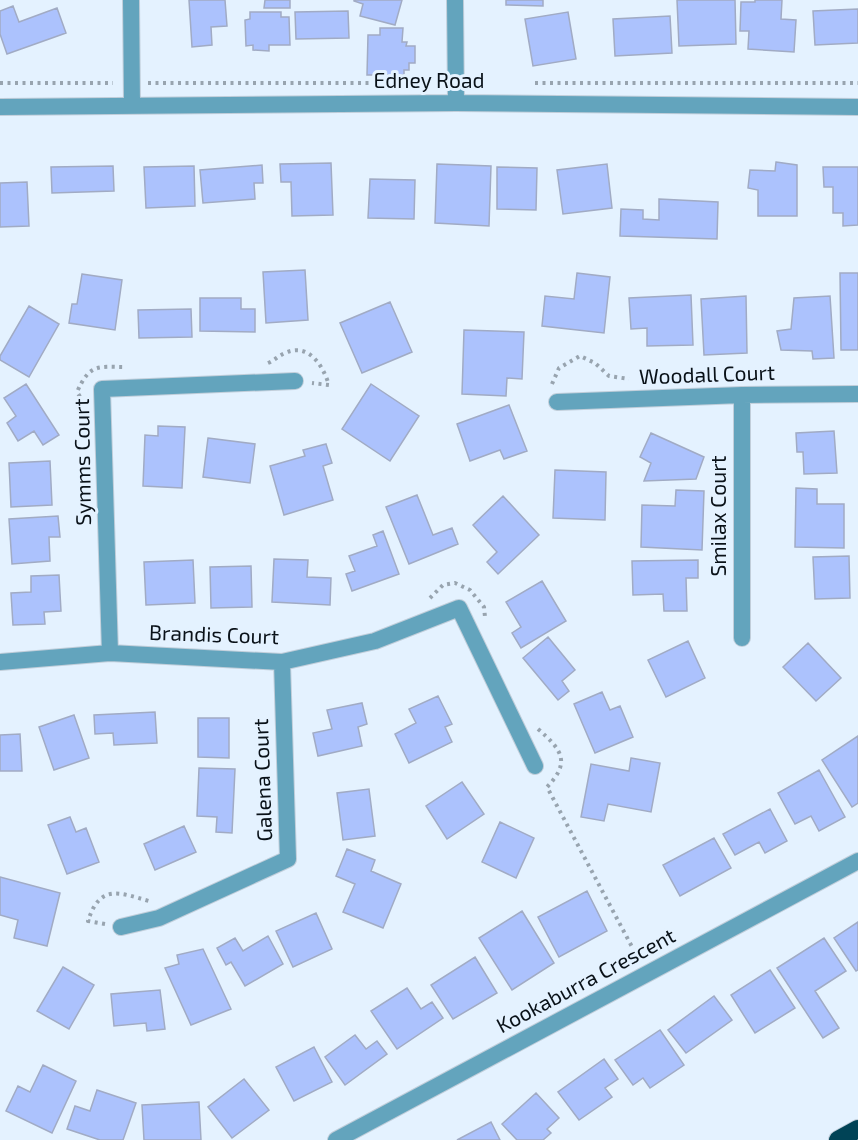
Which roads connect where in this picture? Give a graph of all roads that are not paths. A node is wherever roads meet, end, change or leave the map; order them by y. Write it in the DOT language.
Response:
graph roads {
  1 [pos="131,0"];
  2 [pos="455,0"];
  3 [pos="456,103"];
  4 [pos="132,105"];
  5 [pos="0,107"];
  6 [pos="858,107"];
  7 [pos="296,381"];
  8 [pos="858,394"];
  9 [pos="742,395"];
  10 [pos="557,402"];
  11 [pos="742,638"];
  12 [pos="110,653"];
  13 [pos="0,662"];
  14 [pos="282,662"];
  15 [pos="535,766"];
  16 [pos="858,861"];
  17 [pos="121,927"];
  18 [pos="858,1129"];
  19 [pos="336,1140"];
  20 [pos="838,1140"];
  1 -- 4 [label="street"];
  2 -- 3 [label="street"];
  3 -- 4 [label="street, Edney Road"];
  3 -- 6 [label="street, Edney Road"];
  4 -- 5 [label="street, Edney Road"];
  7 -- 12 [label="street, Symms Court"];
  8 -- 9 [label="street, Woodall Court"];
  9 -- 10 [label="street, Woodall Court"];
  9 -- 11 [label="street, Smilax Court"];
  12 -- 13 [label="street, Brandis Court"];
  12 -- 14 [label="street, Brandis Court"];
  14 -- 15 [label="street, Brandis Court"];
  14 -- 17 [label="street, Galena Court"];
  16 -- 19 [label="street, Kookaburra Crescent"];
  18 -- 20 [label="highway"];
}
